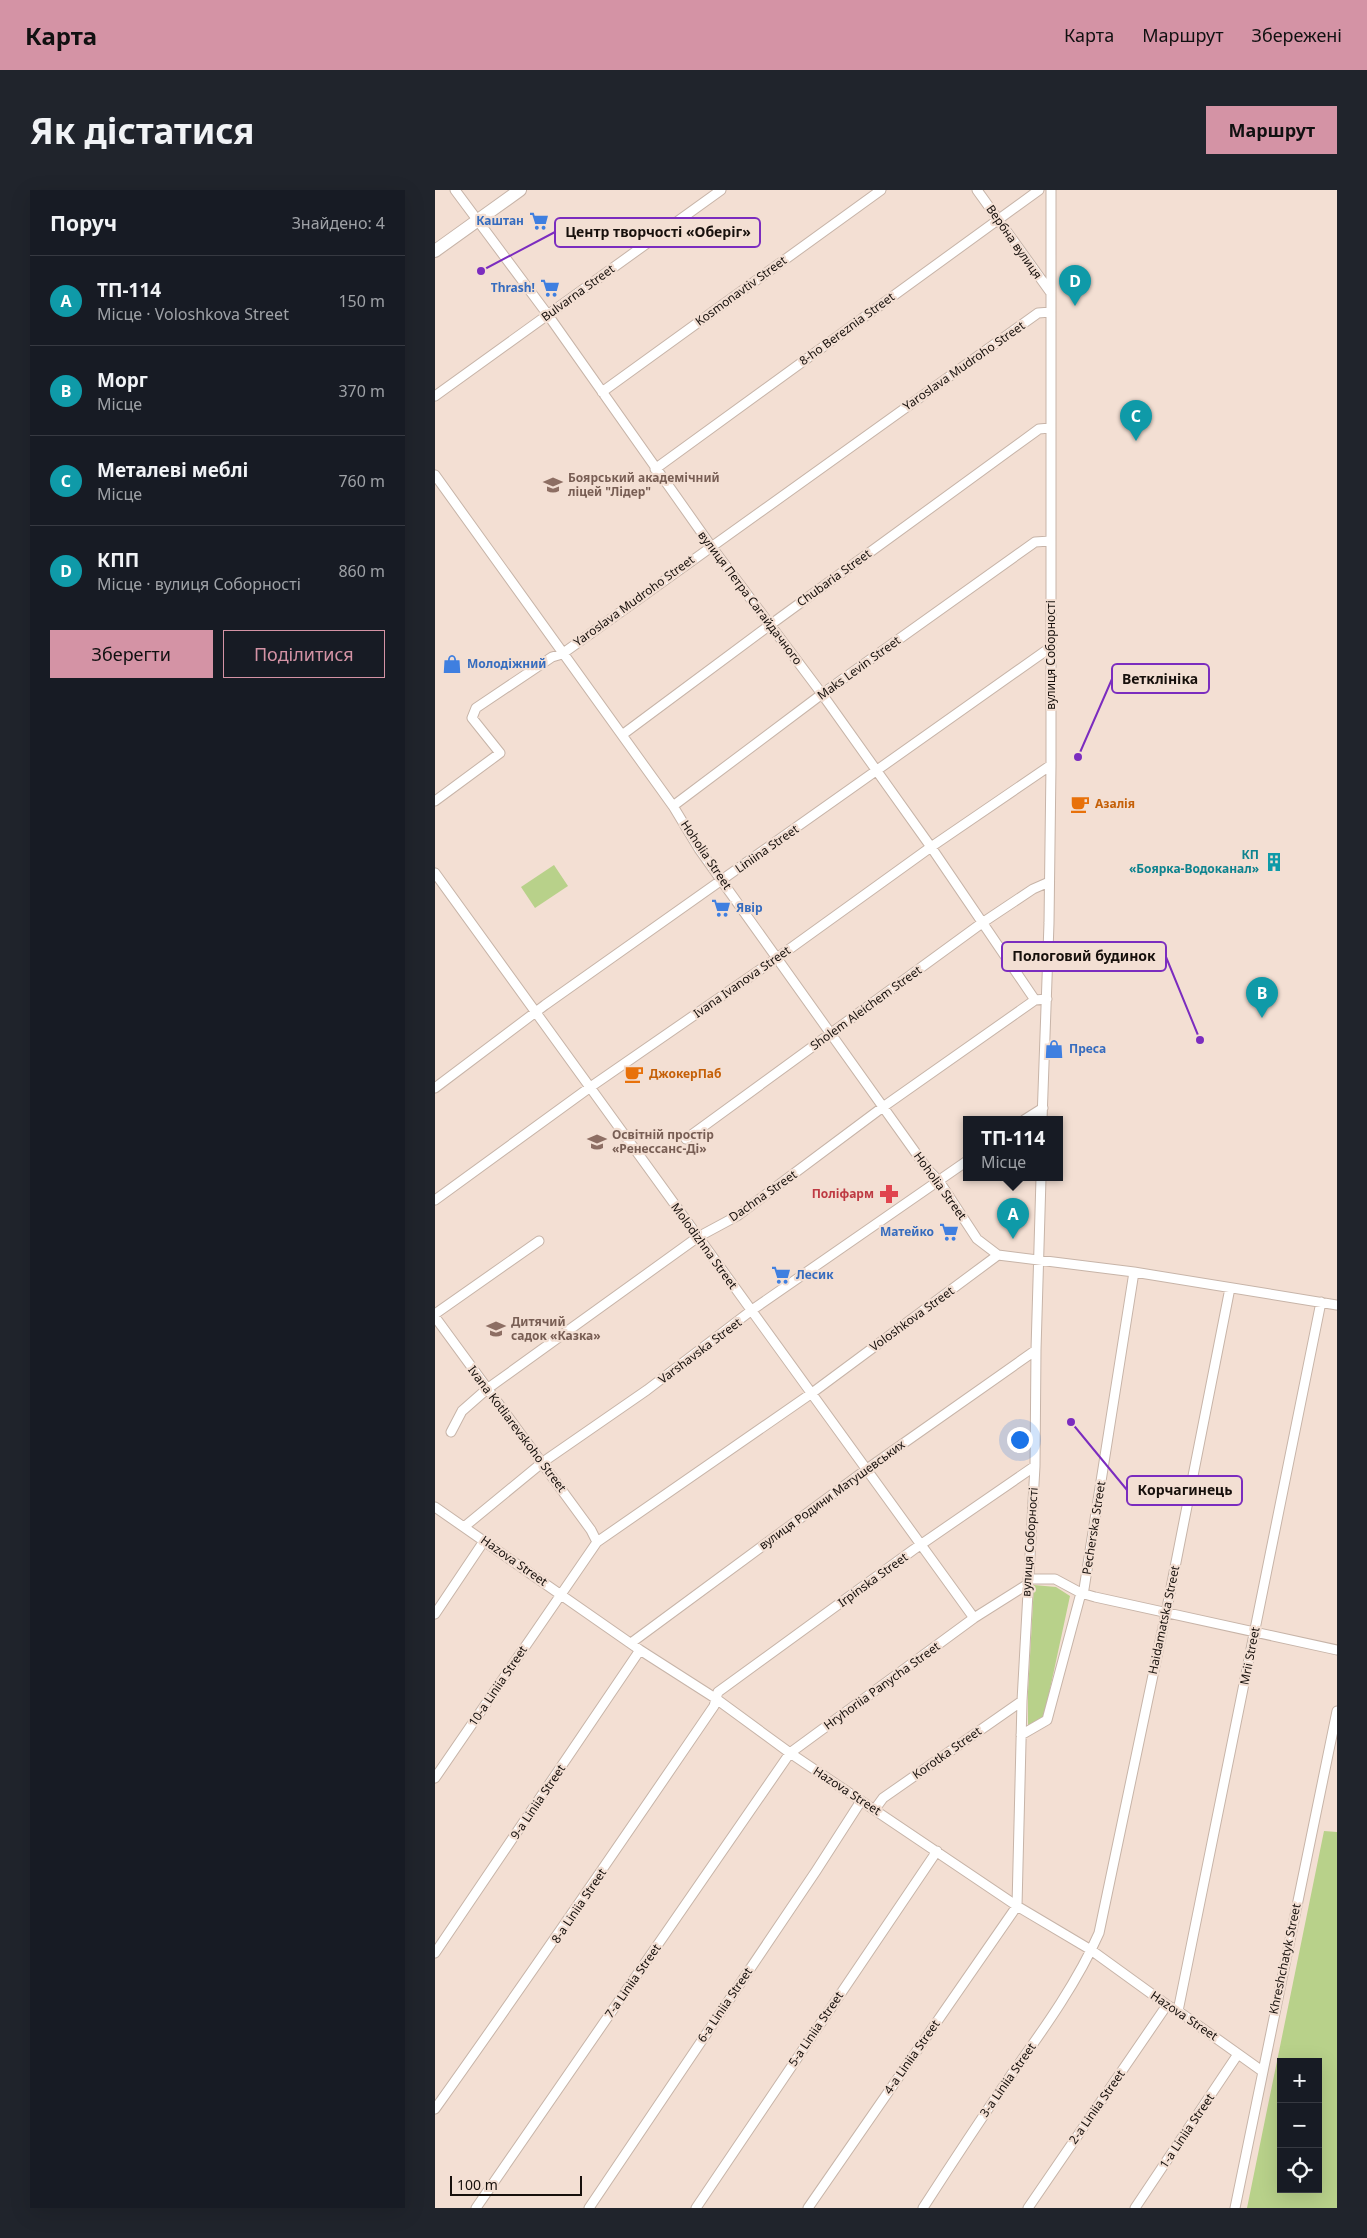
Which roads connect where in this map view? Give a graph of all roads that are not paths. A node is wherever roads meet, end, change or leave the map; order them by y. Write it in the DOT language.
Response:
graph roads {
  1 [pos="455,190"];
  2 [pos="520,190"];
  3 [pos="721,190"];
  4 [pos="881,190"];
  5 [pos="977,190"];
  6 [pos="1039,190"];
  7 [pos="1051,190"];
  8 [pos="998,218"];
  9 [pos="478,220"];
  10 [pos="435,251"];
  11 [pos="1051,294"];
  12 [pos="1051,312"];
  13 [pos="548,315"];
  14 [pos="602,392"];
  15 [pos="435,396"];
  16 [pos="1050,428"];
  17 [pos="655,469"];
  18 [pos="435,475"];
  19 [pos="1050,541"];
  20 [pos="711,546"];
  21 [pos="770,625"];
  22 [pos="1051,647"];
  23 [pos="562,654"];
  24 [pos="822,694"];
  25 [pos="622,735"];
  26 [pos="1051,765"];
  27 [pos="877,771"];
  28 [pos="435,802"];
  29 [pos="673,806"];
  30 [pos="931,847"];
  31 [pos="435,873"];
  32 [pos="722,880"];
  33 [pos="1049,882"];
  34 [pos="982,923"];
  35 [pos="777,958"];
  36 [pos="1035,1000"];
  37 [pos="1047,1000"];
  38 [pos="537,1012"];
  39 [pos="831,1034"];
  40 [pos="435,1088"];
  41 [pos="589,1088"];
  42 [pos="883,1107"];
  43 [pos="1043,1108"];
  44 [pos="1030,1116"];
  45 [pos="1042,1116"];
  46 [pos="686,1139"];
  47 [pos="963,1164"];
  48 [pos="939,1181"];
  49 [pos="1041,1181"];
  50 [pos="435,1200"];
  51 [pos="698,1237"];
  52 [pos="539,1241"];
  53 [pos="998,1255"];
  54 [pos="1039,1259"];
  55 [pos="1134,1272"];
  56 [pos="1230,1288"];
  57 [pos="1321,1302"];
  58 [pos="1337,1305"];
  59 [pos="752,1310"];
  60 [pos="435,1316"];
  61 [pos="1035,1350"];
  62 [pos="487,1390"];
  63 [pos="812,1392"];
  64 [pos="451,1432"];
  65 [pos="543,1462"];
  66 [pos="1035,1466"];
  67 [pos="867,1469"];
  68 [pos="435,1506"];
  69 [pos="465,1527"];
  70 [pos="484,1541"];
  71 [pos="597,1542"];
  72 [pos="921,1545"];
  73 [pos="1028,1581"];
  74 [pos="1081,1593"];
  75 [pos="561,1594"];
  76 [pos="1166,1613"];
  77 [pos="435,1614"];
  78 [pos="974,1618"];
  79 [pos="1255,1632"];
  80 [pos="631,1643"];
  81 [pos="640,1650"];
  82 [pos="1337,1650"];
  83 [pos="715,1698"];
  84 [pos="1022,1701"];
  85 [pos="1337,1710"];
  86 [pos="1021,1735"];
  87 [pos="790,1753"];
  88 [pos="435,1778"];
  89 [pos="861,1801"];
  90 [pos="875,1809"];
  91 [pos="937,1852"];
  92 [pos="1017,1906"];
  93 [pos="1091,1950"];
  94 [pos="435,1953"];
  95 [pos="1167,2005"];
  96 [pos="1178,2011"];
  97 [pos="1238,2054"];
  98 [pos="1262,2071"];
  99 [pos="435,2109"];
  100 [pos="476,2208"];
  101 [pos="589,2208"];
  102 [pos="695,2208"];
  103 [pos="808,2208"];
  104 [pos="923,2208"];
  105 [pos="1028,2208"];
  106 [pos="1135,2208"];
  107 [pos="1235,2208"];
  1 -- 9 [label="street, вулиця Петра Сагайдачного"];
  2 -- 9 [label="street"];
  3 -- 13 [label="street, Bulvarna Street"];
  4 -- 14 [label="street, Kosmonavtiv Street"];
  5 -- 8 [label="street, Вербна вулиця"];
  6 -- 8 [label="street, 8-ho Bereznia Street"];
  7 -- 11 [label="street, вулиця Соборності"];
  8 -- 11 [label="street, Вербна вулиця"];
  8 -- 17 [label="street, 8-ho Bereznia Street"];
  9 -- 10 [label="street"];
  9 -- 13 [label="street, вулиця Петра Сагайдачного"];
  11 -- 12 [label="street, вулиця Соборності"];
  12 -- 16 [label="street, вулиця Соборності"];
  12 -- 20 [label="street, Yaroslava Mudroho Street"];
  13 -- 14 [label="street, вулиця Петра Сагайдачного"];
  13 -- 15 [label="street, Bulvarna Street"];
  14 -- 17 [label="street, вулиця Петра Сагайдачного"];
  16 -- 19 [label="street, вулиця Соборності"];
  16 -- 21 [label="street, Chubaria Street"];
  17 -- 20 [label="street, вулиця Петра Сагайдачного"];
  18 -- 23 [label="street, Hoholia Street"];
  19 -- 22 [label="street, вулиця Соборності"];
  19 -- 24 [label="street, Maks Levin Street"];
  20 -- 21 [label="street, вулиця Петра Сагайдачного"];
  20 -- 23 [label="street, Yaroslava Mudroho Street"];
  21 -- 24 [label="street, вулиця Петра Сагайдачного"];
  21 -- 25 [label="street, Chubaria Street"];
  22 -- 26 [label="street, вулиця Соборності"];
  22 -- 27 [label="street, Liniina Street"];
  23 -- 25 [label="street, Hoholia Street"];
  23 -- 28 [label="street, Yaroslava Mudroho Street"];
  24 -- 27 [label="street, вулиця Петра Сагайдачного"];
  24 -- 29 [label="street, Maks Levin Street"];
  25 -- 29 [label="street, Hoholia Street"];
  26 -- 30 [label="street, Ivana Ivanova Street"];
  26 -- 33 [label="street, вулиця Соборності"];
  27 -- 30 [label="street, вулиця Петра Сагайдачного"];
  27 -- 32 [label="street, Liniina Street"];
  29 -- 32 [label="street, Hoholia Street"];
  30 -- 34 [label="street, вулиця Петра Сагайдачного"];
  30 -- 35 [label="street, Ivana Ivanova Street"];
  31 -- 38 [label="street, Molodizhna Street"];
  32 -- 35 [label="street, Hoholia Street"];
  32 -- 38 [label="street, Liniina Street"];
  33 -- 34 [label="street, Sholem Aleichem Street"];
  33 -- 37 [label="street, вулиця Соборності"];
  34 -- 36 [label="street, вулиця Петра Сагайдачного"];
  34 -- 39 [label="street, Sholem Aleichem Street"];
  35 -- 39 [label="street, Hoholia Street"];
  35 -- 41 [label="street, Ivana Ivanova Street"];
  36 -- 37 [label="street"];
  36 -- 42 [label="street, Dachna Street"];
  37 -- 43 [label="street, вулиця Соборності"];
  38 -- 40 [label="street, Liniina Street"];
  38 -- 41 [label="street, Molodizhna Street"];
  39 -- 42 [label="street, Hoholia Street"];
  39 -- 46 [label="street, Sholem Aleichem Street"];
  41 -- 50 [label="street, Ivana Ivanova Street"];
  41 -- 51 [label="street, Molodizhna Street"];
  42 -- 48 [label="street, Hoholia Street"];
  42 -- 51 [label="street, Dachna Street"];
  43 -- 44 [label="street"];
  43 -- 45 [label="street, вулиця Соборності"];
  47 -- 48 [label="street, Varshavska Street"];
  48 -- 53 [label="street, Hoholia Street"];
  48 -- 59 [label="street, Varshavska Street"];
  49 -- 54 [label="street, вулиця Соборності"];
  51 -- 59 [label="street, Molodizhna Street"];
  51 -- 62 [label="street, Dachna Street"];
  52 -- 60 [label="street"];
  53 -- 54 [label="street"];
  53 -- 63 [label="street, Voloshkova Street"];
  54 -- 55 [label="street"];
  54 -- 61 [label="street, вулиця Соборності"];
  55 -- 56 [label="street"];
  55 -- 74 [label="street, Pecherska Street"];
  56 -- 57 [label="street"];
  56 -- 76 [label="street, Haidamatska Street"];
  57 -- 58 [label="street"];
  57 -- 79 [label="street, Mrii Street"];
  59 -- 63 [label="street, Molodizhna Street"];
  59 -- 65 [label="street, Varshavska Street"];
  60 -- 62 [label="street, Ivana Kotliarevskoho Street"];
  61 -- 66 [label="street, вулиця Соборності"];
  61 -- 67 [label="street, вулиця Родини Матушевських"];
  62 -- 64 [label="street, Dachna Street"];
  62 -- 65 [label="street, Ivana Kotliarevskoho Street"];
  63 -- 67 [label="street, Molodizhna Street"];
  63 -- 71 [label="street, Voloshkova Street"];
  65 -- 69 [label="street, Varshavska Street"];
  65 -- 71 [label="street, Ivana Kotliarevskoho Street"];
  66 -- 72 [label="street, Irpinska Street"];
  66 -- 73 [label="street, вулиця Соборності"];
  67 -- 72 [label="street, Molodizhna Street"];
  67 -- 80 [label="street, вулиця Родини Матушевських"];
  68 -- 69 [label="street, Hazova Street"];
  69 -- 70 [label="street, Hazova Street"];
  70 -- 75 [label="street, Hazova Street"];
  70 -- 77 [label="street"];
  71 -- 75 [label="street, Voloshkova Street"];
  72 -- 78 [label="street, Molodizhna Street"];
  72 -- 83 [label="street, Irpinska Street"];
  73 -- 74 [label="street"];
  73 -- 78 [label="street, Hryhoriia Panycha Street"];
  73 -- 84 [label="street, вулиця Соборності"];
  74 -- 76 [label="street"];
  74 -- 86 [label="street, Pecherska Street"];
  75 -- 80 [label="street, Hazova Street"];
  75 -- 88 [label="street, 10-a Liniia Street"];
  76 -- 79 [label="street"];
  76 -- 93 [label="street, Haidamatska Street"];
  78 -- 87 [label="street, Hryhoriia Panycha Street"];
  79 -- 82 [label="street"];
  79 -- 96 [label="street, Mrii Street"];
  80 -- 81 [label="street, Hazova Street"];
  81 -- 83 [label="street, Hazova Street"];
  81 -- 94 [label="street, 9-a Liniia Street"];
  83 -- 87 [label="street, Hazova Street"];
  83 -- 99 [label="street, 8-a Liniia Street"];
  84 -- 86 [label="street, вулиця Соборності"];
  84 -- 90 [label="street, Korotka Street"];
  85 -- 98 [label="street, Khreshchatyk Street"];
  86 -- 92 [label="street, вулиця Соборності"];
  87 -- 89 [label="street, Hazova Street"];
  87 -- 100 [label="street, 7-a Liniia Street"];
  89 -- 90 [label="street, Hazova Street"];
  89 -- 101 [label="street, 6-a Liniia Street"];
  90 -- 91 [label="street, Hazova Street"];
  91 -- 92 [label="street, Hazova Street"];
  91 -- 102 [label="street, 5-a Liniia Street"];
  92 -- 93 [label="street, Hazova Street"];
  92 -- 103 [label="street, 4-a Liniia Street"];
  93 -- 95 [label="street, Hazova Street"];
  93 -- 104 [label="street, 3-a Liniia Street"];
  95 -- 96 [label="street, Hazova Street"];
  95 -- 105 [label="street, 2-a Liniia Street"];
  96 -- 97 [label="street, Hazova Street"];
  97 -- 98 [label="street, Hazova Street"];
  97 -- 106 [label="street, 1-a Liniia Street"];
  98 -- 107 [label="street, Khreshchatyk Street"];
}
